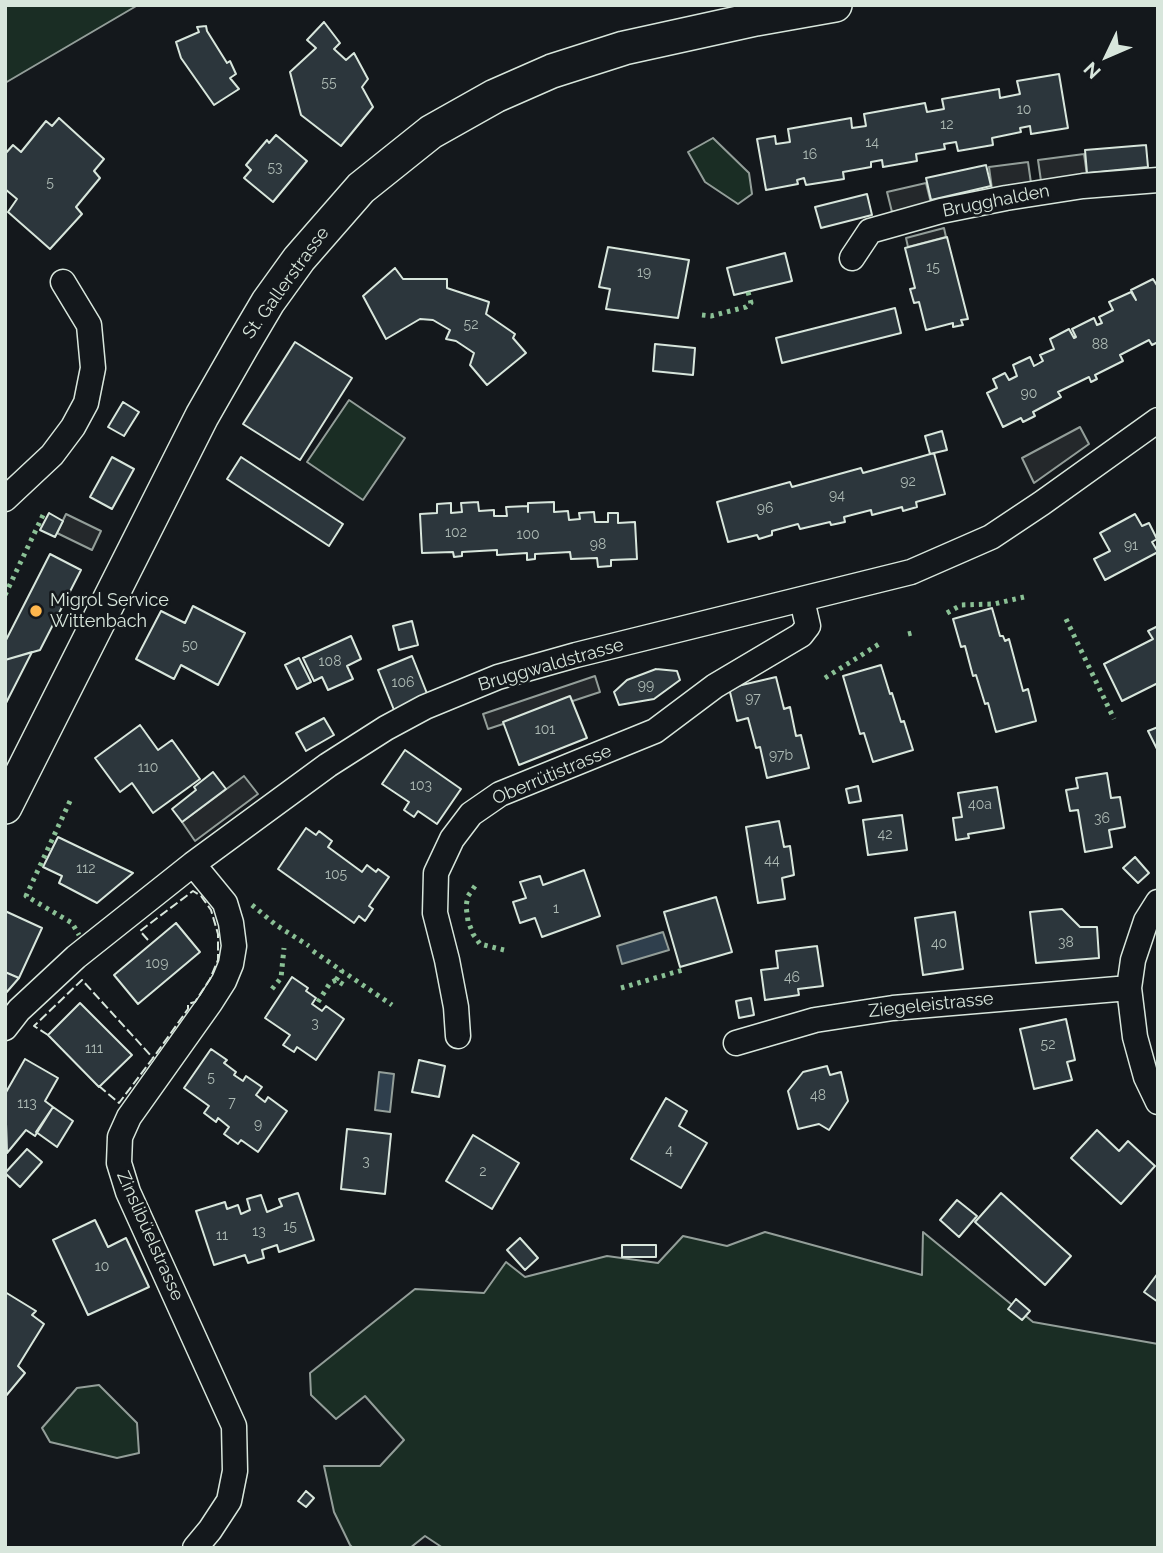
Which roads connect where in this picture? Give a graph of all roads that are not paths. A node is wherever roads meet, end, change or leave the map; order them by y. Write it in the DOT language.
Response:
graph roads {
  1 [pos="835,5"];
  2 [pos="1158,180"];
  3 [pos="852,258"];
  4 [pos="63,282"];
  5 [pos="1158,420"];
  6 [pos="5,499"];
  7 [pos="802,600"];
  8 [pos="5,807"];
  9 [pos="193,864"];
  10 [pos="1158,902"];
  11 [pos="1129,988"];
  12 [pos="5,1028"];
  13 [pos="458,1036"];
  14 [pos="736,1043"];
  15 [pos="1158,1102"];
  16 [pos="195,1548"];
  1 -- 8 [label="main road, St. Gallerstrasse"];
  2 -- 3 [label="street, Brugghalden"];
  4 -- 6 [label="street"];
  5 -- 7 [label="street, Bruggwaldstrasse"];
  7 -- 9 [label="street, Bruggwaldstrasse"];
  7 -- 13 [label="street, Oberrütistrasse"];
  9 -- 12 [label="street, Bruggwaldstrasse"];
  9 -- 16 [label="street, Zinslibüelstrasse"];
  10 -- 11 [label="street"];
  11 -- 14 [label="street, Ziegeleistrasse"];
  11 -- 15 [label="street"];
}
